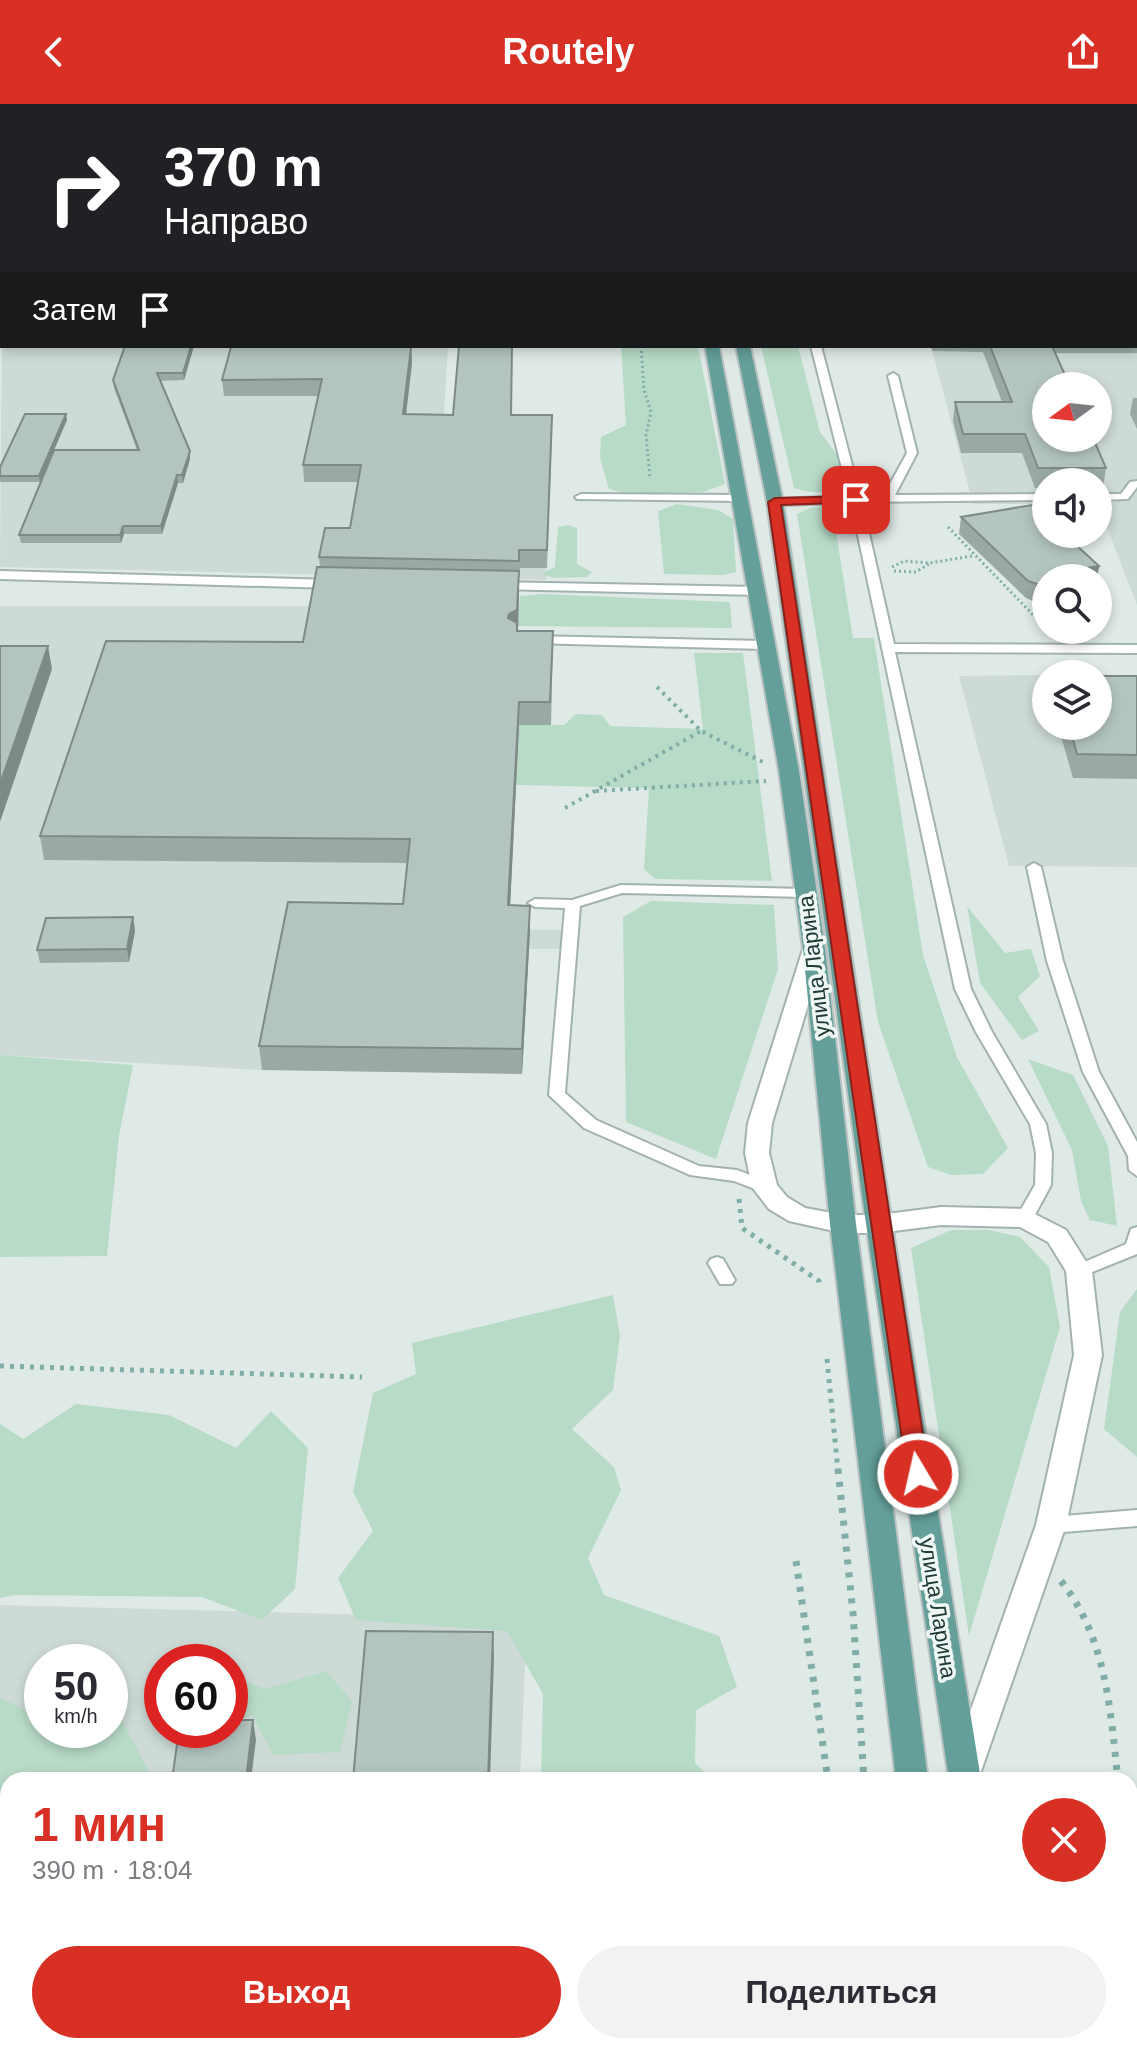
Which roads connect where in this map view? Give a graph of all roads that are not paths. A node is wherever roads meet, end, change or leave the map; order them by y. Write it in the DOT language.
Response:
graph roads {
  1 [pos="712,348"];
  2 [pos="743,348"];
  3 [pos="817,348"];
  4 [pos="893,376"];
  5 [pos="1134,484"];
  6 [pos="581,497"];
  7 [pos="1032,497"];
  8 [pos="1112,497"];
  9 [pos="741,498"];
  10 [pos="888,498"];
  11 [pos="856,500"];
  12 [pos="775,502"];
  13 [pos="0,575"];
  14 [pos="344,584"];
  15 [pos="479,586"];
  16 [pos="758,591"];
  17 [pos="517,639"];
  18 [pos="767,645"];
  19 [pos="889,648"];
  20 [pos="1137,649"];
  21 [pos="1034,867"];
  22 [pos="806,893"];
  23 [pos="535,903"];
  24 [pos="573,904"];
  25 [pos="814,949"];
  26 [pos="1137,1160"];
  27 [pos="765,1187"];
  28 [pos="1025,1218"];
  29 [pos="843,1224"];
  30 [pos="879,1224"];
  31 [pos="1137,1233"];
  32 [pos="717,1263"];
  33 [pos="1079,1271"];
  34 [pos="726,1280"];
  35 [pos="1137,1518"];
  36 [pos="1051,1525"];
  37 [pos="911,1772"];
  38 [pos="964,1772"];
  39 [pos="967,1772"];
  1 -- 9 [label="main road, улица Ларина"];
  2 -- 12 [label="main road, улица Ларина"];
  3 -- 11 [label="lane"];
  4 -- 10 [label="lane"];
  5 -- 8 [label="lane"];
  6 -- 9 [label="lane"];
  7 -- 10 [label="lane"];
  9 -- 16 [label="main road, улица Ларина"];
  10 -- 11 [label="lane"];
  11 -- 12 [label="lane"];
  11 -- 19 [label="lane"];
  12 -- 30 [label="main road, улица Ларина"];
  13 -- 14 [label="lane"];
  15 -- 16 [label="lane"];
  16 -- 18 [label="main road, улица Ларина"];
  17 -- 18 [label="lane"];
  18 -- 22 [label="main road, улица Ларина"];
  19 -- 20 [label="lane"];
  19 -- 28 [label="lane"];
  21 -- 26 [label="lane"];
  22 -- 24 [label="lane"];
  22 -- 25 [label="main road, улица Ларина"];
  23 -- 24 [label="lane"];
  24 -- 27 [label="lane"];
  25 -- 27 [label="street"];
  25 -- 29 [label="main road, улица Ларина"];
  27 -- 29 [label="street"];
  28 -- 30 [label="street"];
  28 -- 33 [label="street"];
  29 -- 30 [label="street"];
  29 -- 37 [label="main road, улица Ларина"];
  30 -- 38 [label="main road, улица Ларина"];
  31 -- 33 [label="lane"];
  32 -- 34 [label="lane"];
  33 -- 36 [label="street"];
  35 -- 36 [label="lane"];
  36 -- 39 [label="street"];
}
